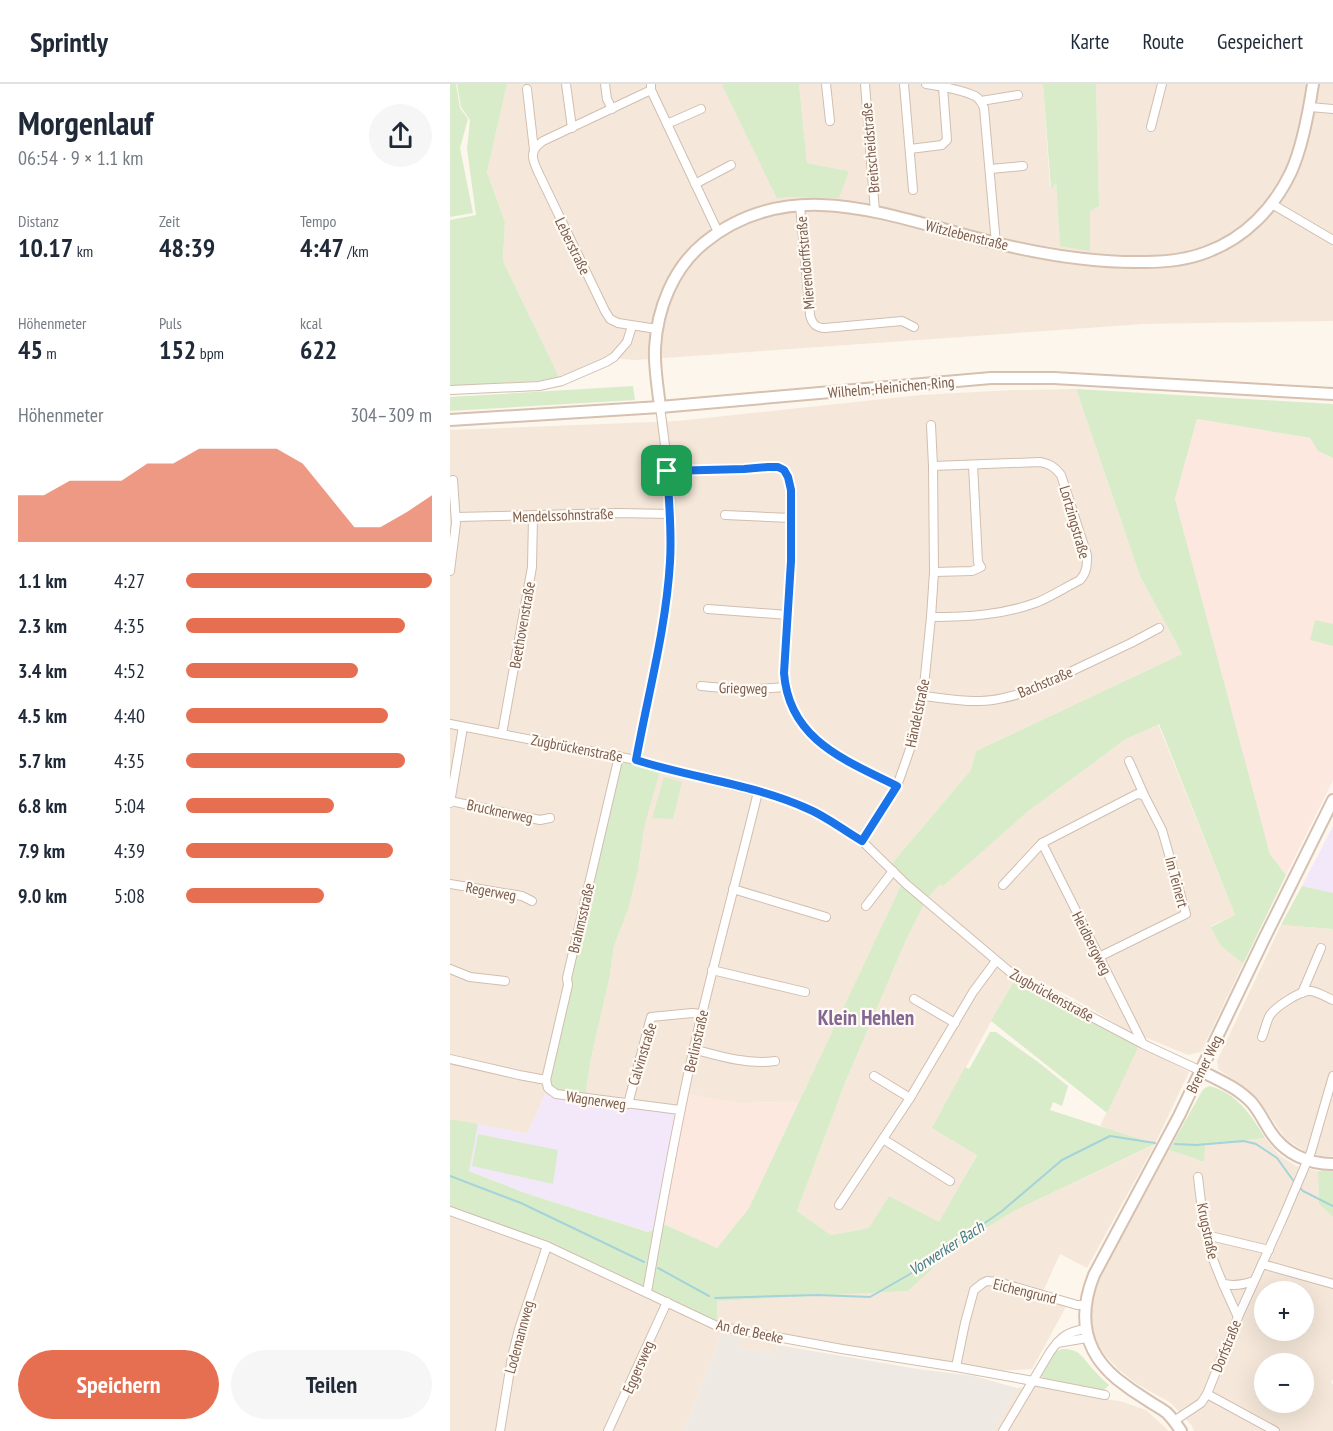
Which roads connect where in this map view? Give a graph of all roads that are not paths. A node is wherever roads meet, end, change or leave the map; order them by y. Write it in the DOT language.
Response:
graph roads {
  1 [pos="566,84"];
  2 [pos="605,84"];
  3 [pos="826,84"];
  4 [pos="865,84"];
  5 [pos="904,84"];
  6 [pos="926,84"];
  7 [pos="1162,84"];
  8 [pos="1313,84"];
  9 [pos="651,87"];
  10 [pos="943,87"];
  11 [pos="527,89"];
  12 [pos="1018,95"];
  13 [pos="981,101"];
  14 [pos="1310,107"];
  15 [pos="612,109"];
  16 [pos="701,109"];
  17 [pos="1333,109"];
  18 [pos="830,121"];
  19 [pos="667,124"];
  20 [pos="572,128"];
  21 [pos="1151,128"];
  22 [pos="910,148"];
  23 [pos="534,150"];
  24 [pos="731,165"];
  25 [pos="1023,166"];
  26 [pos="990,169"];
  27 [pos="695,184"];
  28 [pos="914,190"];
  29 [pos="1272,204"];
  30 [pos="800,206"];
  31 [pos="875,212"];
  32 [pos="718,232"];
  33 [pos="1333,240"];
  34 [pos="996,243"];
  35 [pos="632,326"];
  36 [pos="914,327"];
  37 [pos="657,329"];
  38 [pos="450,390"];
  39 [pos="1333,394"];
  40 [pos="660,407"];
  41 [pos="450,420"];
  42 [pos="931,425"];
  43 [pos="974,465"];
  44 [pos="933,466"];
  45 [pos="667,471"];
  46 [pos="453,480"];
  47 [pos="670,514"];
  48 [pos="725,515"];
  49 [pos="533,516"];
  50 [pos="456,517"];
  51 [pos="791,518"];
  52 [pos="450,571"];
  53 [pos="934,572"];
  54 [pos="708,609"];
  55 [pos="788,615"];
  56 [pos="931,617"];
  57 [pos="1159,628"];
  58 [pos="701,686"];
  59 [pos="785,687"];
  60 [pos="922,696"];
  61 [pos="450,724"];
  62 [pos="463,727"];
  63 [pos="502,734"];
  64 [pos="619,756"];
  65 [pos="636,760"];
  66 [pos="1129,761"];
  67 [pos="897,786"];
  68 [pos="758,792"];
  69 [pos="1144,795"];
  70 [pos="1333,800"];
  71 [pos="450,802"];
  72 [pos="550,818"];
  73 [pos="862,841"];
  74 [pos="1042,843"];
  75 [pos="893,871"];
  76 [pos="450,884"];
  77 [pos="1003,885"];
  78 [pos="733,889"];
  79 [pos="532,901"];
  80 [pos="866,906"];
  81 [pos="826,918"];
  82 [pos="1321,948"];
  83 [pos="1099,957"];
  84 [pos="996,961"];
  85 [pos="450,969"];
  86 [pos="712,970"];
  87 [pos="505,981"];
  88 [pos="805,992"];
  89 [pos="1302,993"];
  90 [pos="914,999"];
  91 [pos="1333,1000"];
  92 [pos="702,1014"];
  93 [pos="955,1023"];
  94 [pos="1262,1037"];
  95 [pos="1143,1044"];
  96 [pos="693,1049"];
  97 [pos="450,1059"];
  98 [pos="775,1062"];
  99 [pos="1201,1071"];
  100 [pos="874,1076"];
  101 [pos="1333,1076"];
  102 [pos="546,1080"];
  103 [pos="910,1098"];
  104 [pos="628,1104"];
  105 [pos="680,1110"];
  106 [pos="883,1139"];
  107 [pos="1307,1160"];
  108 [pos="1333,1164"];
  109 [pos="1198,1177"];
  110 [pos="950,1181"];
  111 [pos="839,1205"];
  112 [pos="450,1211"];
  113 [pos="1206,1235"];
  114 [pos="547,1246"];
  115 [pos="1269,1250"];
  116 [pos="1262,1264"];
  117 [pos="1254,1281"];
  118 [pos="1223,1284"];
  119 [pos="1333,1284"];
  120 [pos="647,1293"];
  121 [pos="667,1302"];
  122 [pos="1085,1305"];
  123 [pos="1238,1317"];
  124 [pos="1086,1334"];
  125 [pos="956,1367"];
  126 [pos="1033,1381"];
  127 [pos="1207,1394"];
  128 [pos="1105,1395"];
  129 [pos="1174,1421"];
  130 [pos="500,1431"];
  131 [pos="608,1431"];
  132 [pos="1003,1431"];
  133 [pos="1181,1431"];
  134 [pos="1275,1431"];
  1 -- 20 [label="street"];
  2 -- 15 [label="street"];
  3 -- 18 [label="street"];
  4 -- 31 [label="street, Breitscheidstraße"];
  5 -- 22 [label="street"];
  6 -- 10 [label="street"];
  7 -- 21 [label="street"];
  8 -- 14 [label="main road, Witzlebenstraße"];
  9 -- 15 [label="street"];
  9 -- 19 [label="street"];
  10 -- 13 [label="street"];
  10 -- 22 [label="street"];
  11 -- 23 [label="street, Leberstraße"];
  12 -- 13 [label="street"];
  13 -- 26 [label="street"];
  14 -- 17 [label="street"];
  14 -- 29 [label="main road, Witzlebenstraße"];
  15 -- 20 [label="street"];
  16 -- 19 [label="street"];
  19 -- 27 [label="street"];
  20 -- 23 [label="street"];
  22 -- 28 [label="street"];
  23 -- 35 [label="street, Leberstraße"];
  24 -- 27 [label="street"];
  25 -- 26 [label="street"];
  26 -- 34 [label="street"];
  27 -- 32 [label="street"];
  29 -- 33 [label="street"];
  29 -- 34 [label="main road, Witzlebenstraße"];
  30 -- 31 [label="main road, Witzlebenstraße"];
  30 -- 32 [label="main road, Witzlebenstraße"];
  30 -- 36 [label="street, Mierendorffstraße"];
  31 -- 34 [label="main road, Witzlebenstraße"];
  32 -- 37 [label="main road, Witzlebenstraße"];
  35 -- 37 [label="street, Leberstraße"];
  35 -- 38 [label="street"];
  37 -- 40 [label="main road, Witzlebenstraße"];
  39 -- 40 [label="main road, Wilhelm-Heinichen-Ring"];
  40 -- 41 [label="main road, Wilhelm-Heinichen-Ring"];
  40 -- 45 [label="street"];
  42 -- 44 [label="street, Händelstraße"];
  43 -- 44 [label="street, Lortzingstraße"];
  43 -- 53 [label="street"];
  43 -- 56 [label="street, Lortzingstraße"];
  44 -- 53 [label="street, Händelstraße"];
  45 -- 47 [label="street"];
  45 -- 51 [label="street"];
  46 -- 50 [label="street"];
  47 -- 49 [label="street, Mendelssohnstraße"];
  47 -- 65 [label="street"];
  48 -- 51 [label="street"];
  49 -- 50 [label="street, Mendelssohnstraße"];
  49 -- 63 [label="street, Beethovenstraße"];
  50 -- 52 [label="street"];
  51 -- 55 [label="street"];
  53 -- 56 [label="street, Händelstraße"];
  54 -- 55 [label="street"];
  55 -- 59 [label="street"];
  56 -- 60 [label="street, Händelstraße"];
  57 -- 60 [label="street, Bachstraße"];
  58 -- 59 [label="street, Griegweg"];
  59 -- 67 [label="street"];
  60 -- 67 [label="street, Händelstraße"];
  61 -- 62 [label="street, Zugbrückenstraße"];
  62 -- 63 [label="street, Zugbrückenstraße"];
  62 -- 71 [label="street"];
  63 -- 64 [label="street, Zugbrückenstraße"];
  64 -- 65 [label="street, Zugbrückenstraße"];
  64 -- 102 [label="street, Brahmsstraße"];
  65 -- 68 [label="street, Zugbrückenstraße"];
  66 -- 69 [label="street, Im Teinert"];
  67 -- 73 [label="street, Händelstraße"];
  68 -- 73 [label="street, Zugbrückenstraße"];
  68 -- 78 [label="street, Berlinstraße"];
  69 -- 74 [label="street"];
  69 -- 83 [label="street, Im Teinert"];
  70 -- 99 [label="main road, Bremer Weg"];
  71 -- 72 [label="street, Brucknerweg"];
  73 -- 75 [label="street, Zugbrückenstraße"];
  74 -- 77 [label="street"];
  74 -- 83 [label="street, Heidbergweg"];
  75 -- 80 [label="street"];
  75 -- 84 [label="street, Zugbrückenstraße"];
  76 -- 79 [label="street, Regerweg"];
  78 -- 81 [label="street"];
  78 -- 86 [label="street, Berlinstraße"];
  82 -- 89 [label="street"];
  83 -- 95 [label="street, Heidbergweg"];
  84 -- 93 [label="street"];
  84 -- 95 [label="street, Zugbrückenstraße"];
  85 -- 87 [label="street"];
  86 -- 88 [label="street"];
  86 -- 92 [label="street, Berlinstraße"];
  89 -- 91 [label="street"];
  89 -- 94 [label="street"];
  90 -- 93 [label="street"];
  92 -- 96 [label="street, Berlinstraße"];
  92 -- 104 [label="street, Calvinstraße"];
  93 -- 103 [label="street"];
  95 -- 99 [label="street, Zugbrückenstraße"];
  96 -- 98 [label="street"];
  96 -- 105 [label="street, Berlinstraße"];
  97 -- 102 [label="street, Wagnerweg"];
  99 -- 107 [label="main road"];
  99 -- 122 [label="main road, Bremer Weg"];
  100 -- 103 [label="street"];
  101 -- 107 [label="street, Dorfstraße"];
  102 -- 104 [label="street, Wagnerweg"];
  103 -- 106 [label="street"];
  104 -- 105 [label="street, Wagnerweg"];
  105 -- 120 [label="street, Berlinstraße"];
  106 -- 110 [label="street"];
  106 -- 111 [label="street"];
  107 -- 108 [label="main road"];
  107 -- 115 [label="street, Dorfstraße"];
  109 -- 113 [label="street, Krugstraße"];
  112 -- 114 [label="street, An der Beeke"];
  113 -- 115 [label="street"];
  113 -- 118 [label="street, Krugstraße"];
  114 -- 120 [label="street, An der Beeke"];
  114 -- 130 [label="street, Lodemannweg"];
  115 -- 116 [label="street, Dorfstraße"];
  116 -- 117 [label="street, Dorfstraße"];
  116 -- 119 [label="street"];
  117 -- 118 [label="street"];
  117 -- 123 [label="street, Dorfstraße"];
  118 -- 123 [label="street, Krugstraße"];
  120 -- 121 [label="street, An der Beeke"];
  121 -- 125 [label="street, An der Beeke"];
  121 -- 131 [label="street, Eggersweg"];
  122 -- 124 [label="main road, Bremer Weg"];
  122 -- 125 [label="street, Eichengrund"];
  123 -- 127 [label="street, Dorfstraße"];
  124 -- 126 [label="street"];
  124 -- 129 [label="main road"];
  125 -- 126 [label="street, An der Beeke"];
  126 -- 128 [label="street"];
  126 -- 132 [label="street"];
  127 -- 129 [label="street, Dorfstraße"];
  127 -- 134 [label="street"];
  129 -- 133 [label="main road"];
}
